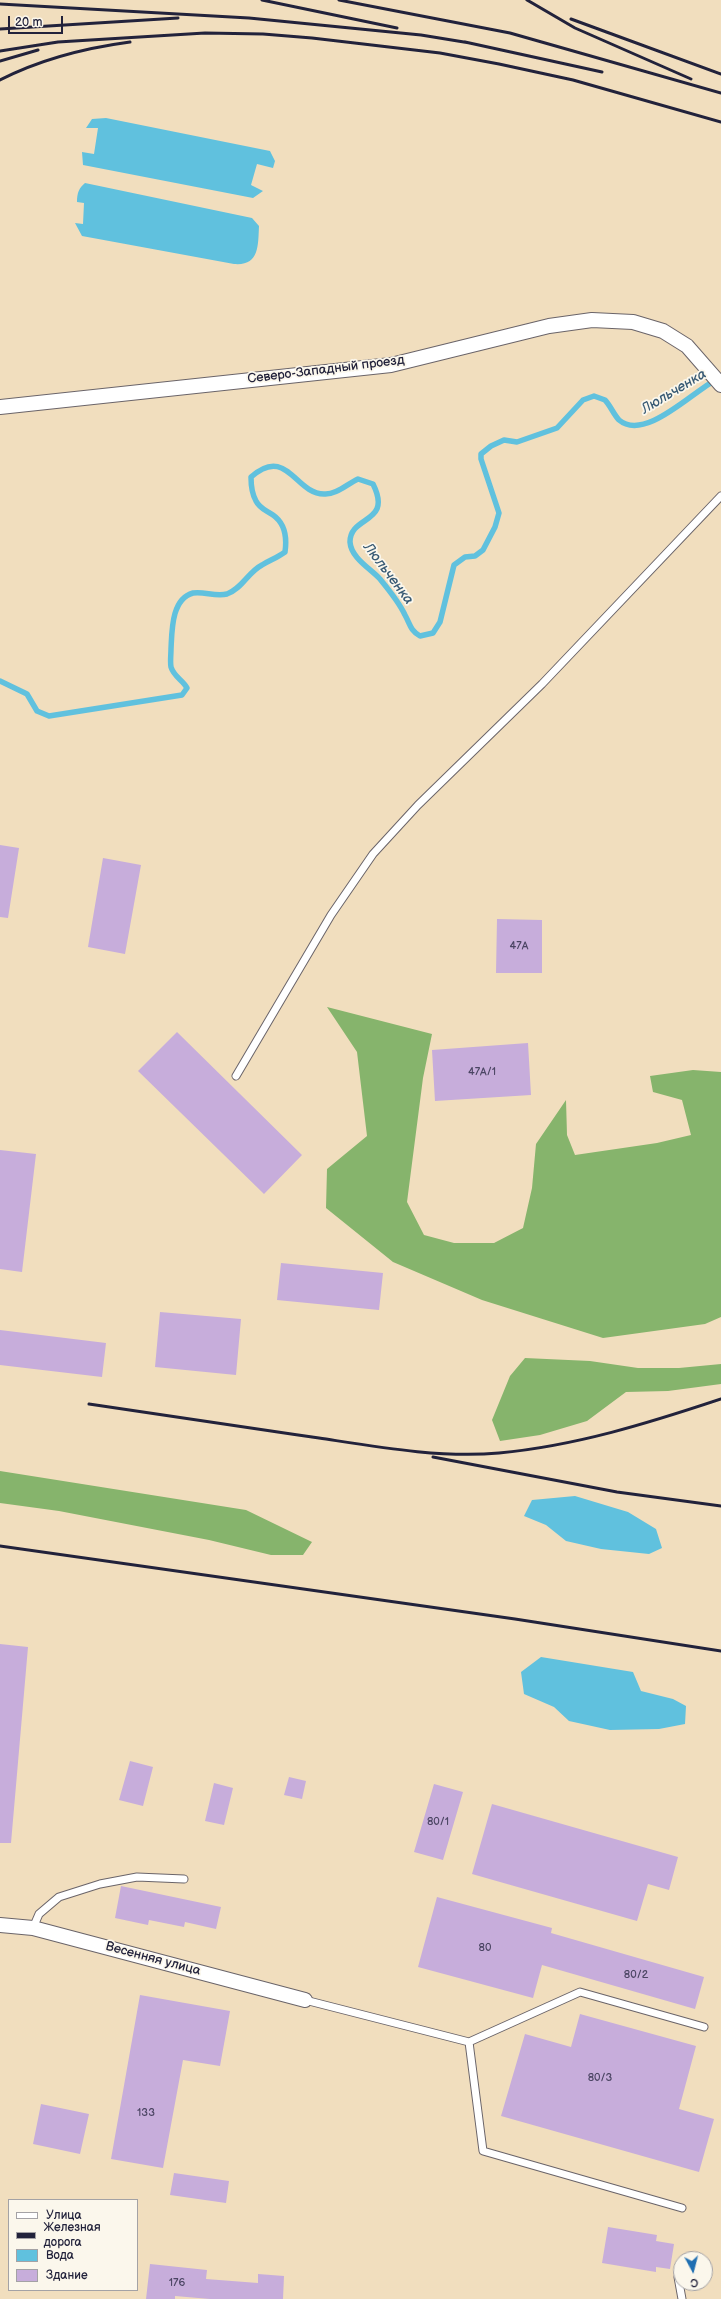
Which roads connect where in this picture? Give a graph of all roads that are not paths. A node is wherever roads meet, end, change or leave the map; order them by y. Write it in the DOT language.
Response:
graph roads {
  1 [pos="721,385"];
  2 [pos="0,407"];
  3 [pos="721,496"];
  4 [pos="236,1076"];
  5 [pos="184,1879"];
  6 [pos="0,1925"];
  7 [pos="33,1928"];
  8 [pos="305,2000"];
  9 [pos="704,2027"];
  10 [pos="469,2042"];
  11 [pos="682,2208"];
  1 -- 2 [label="street, Северо-Западный проезд"];
  3 -- 4 [label="lane"];
  5 -- 7 [label="lane"];
  6 -- 7 [label="street, Весенняя улица"];
  7 -- 8 [label="street, Весенняя улица"];
  8 -- 10 [label="lane"];
  9 -- 10 [label="lane"];
  10 -- 11 [label="lane"];
}
